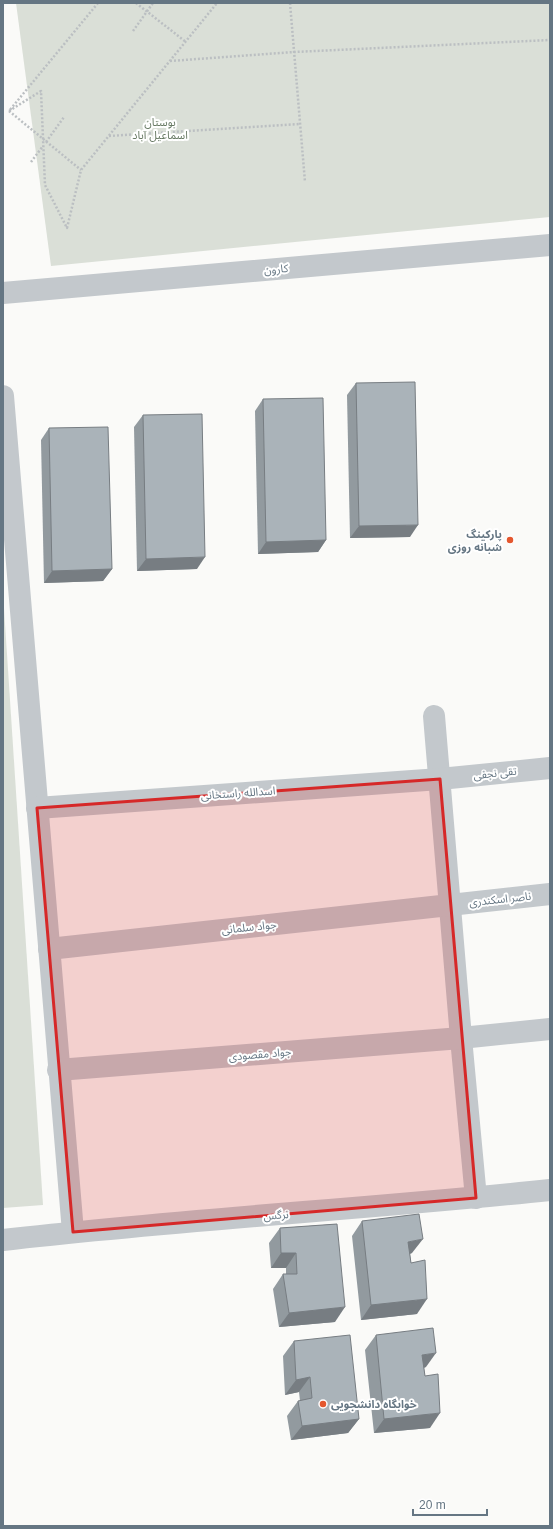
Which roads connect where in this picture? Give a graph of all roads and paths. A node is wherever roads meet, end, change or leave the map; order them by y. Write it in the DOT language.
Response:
graph roads {
  1 [pos="98,3"];
  2 [pos="136,3"];
  3 [pos="153,3"];
  4 [pos="217,3"];
  5 [pos="290,3"];
  6 [pos="147,11"];
  7 [pos="133,31"];
  8 [pos="550,40"];
  9 [pos="186,42"];
  10 [pos="294,52"];
  11 [pos="170,61"];
  12 [pos="9,111"];
  13 [pos="64,117"];
  14 [pos="300,124"];
  15 [pos="108,136"];
  16 [pos="46,142"];
  17 [pos="31,162"];
  18 [pos="81,170"];
  19 [pos="305,182"];
  20 [pos="550,245"];
  21 [pos="3,293"];
  22 [pos="3,396"];
  23 [pos="434,716"];
  24 [pos="550,768"];
  25 [pos="440,779"];
  26 [pos="37,808"];
  27 [pos="550,894"];
  28 [pos="450,904"];
  29 [pos="48,949"];
  30 [pos="550,1029"];
  31 [pos="461,1038"];
  32 [pos="58,1070"];
  33 [pos="550,1190"];
  34 [pos="476,1198"];
  35 [pos="73,1232"];
  36 [pos="3,1240"];
  1 -- 12 [label="path"];
  2 -- 6 [label="path"];
  3 -- 6 [label="path"];
  4 -- 9 [label="path"];
  5 -- 10 [label="path"];
  6 -- 7 [label="path"];
  6 -- 9 [label="path"];
  8 -- 10 [label="path"];
  9 -- 11 [label="path"];
  10 -- 11 [label="path"];
  10 -- 14 [label="path"];
  11 -- 15 [label="path"];
  12 -- 16 [label="path"];
  12 -- 18 [label="path"];
  13 -- 16 [label="path"];
  14 -- 15 [label="path"];
  14 -- 19 [label="path"];
  15 -- 18 [label="path"];
  16 -- 17 [label="path"];
  16 -- 18 [label="path"];
  20 -- 21 [label="street, کارون"];
  22 -- 26 [label="street"];
  23 -- 25 [label="street"];
  24 -- 25 [label="street, تقی نجفی"];
  25 -- 26 [label="street, اسدالله راستخانی"];
  25 -- 28 [label="street"];
  26 -- 29 [label="street"];
  27 -- 28 [label="street, ناصر اسکندری"];
  28 -- 29 [label="street, جواد سلمانی"];
  28 -- 31 [label="street"];
  29 -- 32 [label="street"];
  30 -- 31 [label="street, جواد مقصودی"];
  31 -- 32 [label="street, جواد مقصودی"];
  31 -- 34 [label="street"];
  32 -- 35 [label="street"];
  33 -- 34 [label="street, نرگس"];
  34 -- 35 [label="street, نرگس"];
  35 -- 36 [label="street, نرگس"];
}
